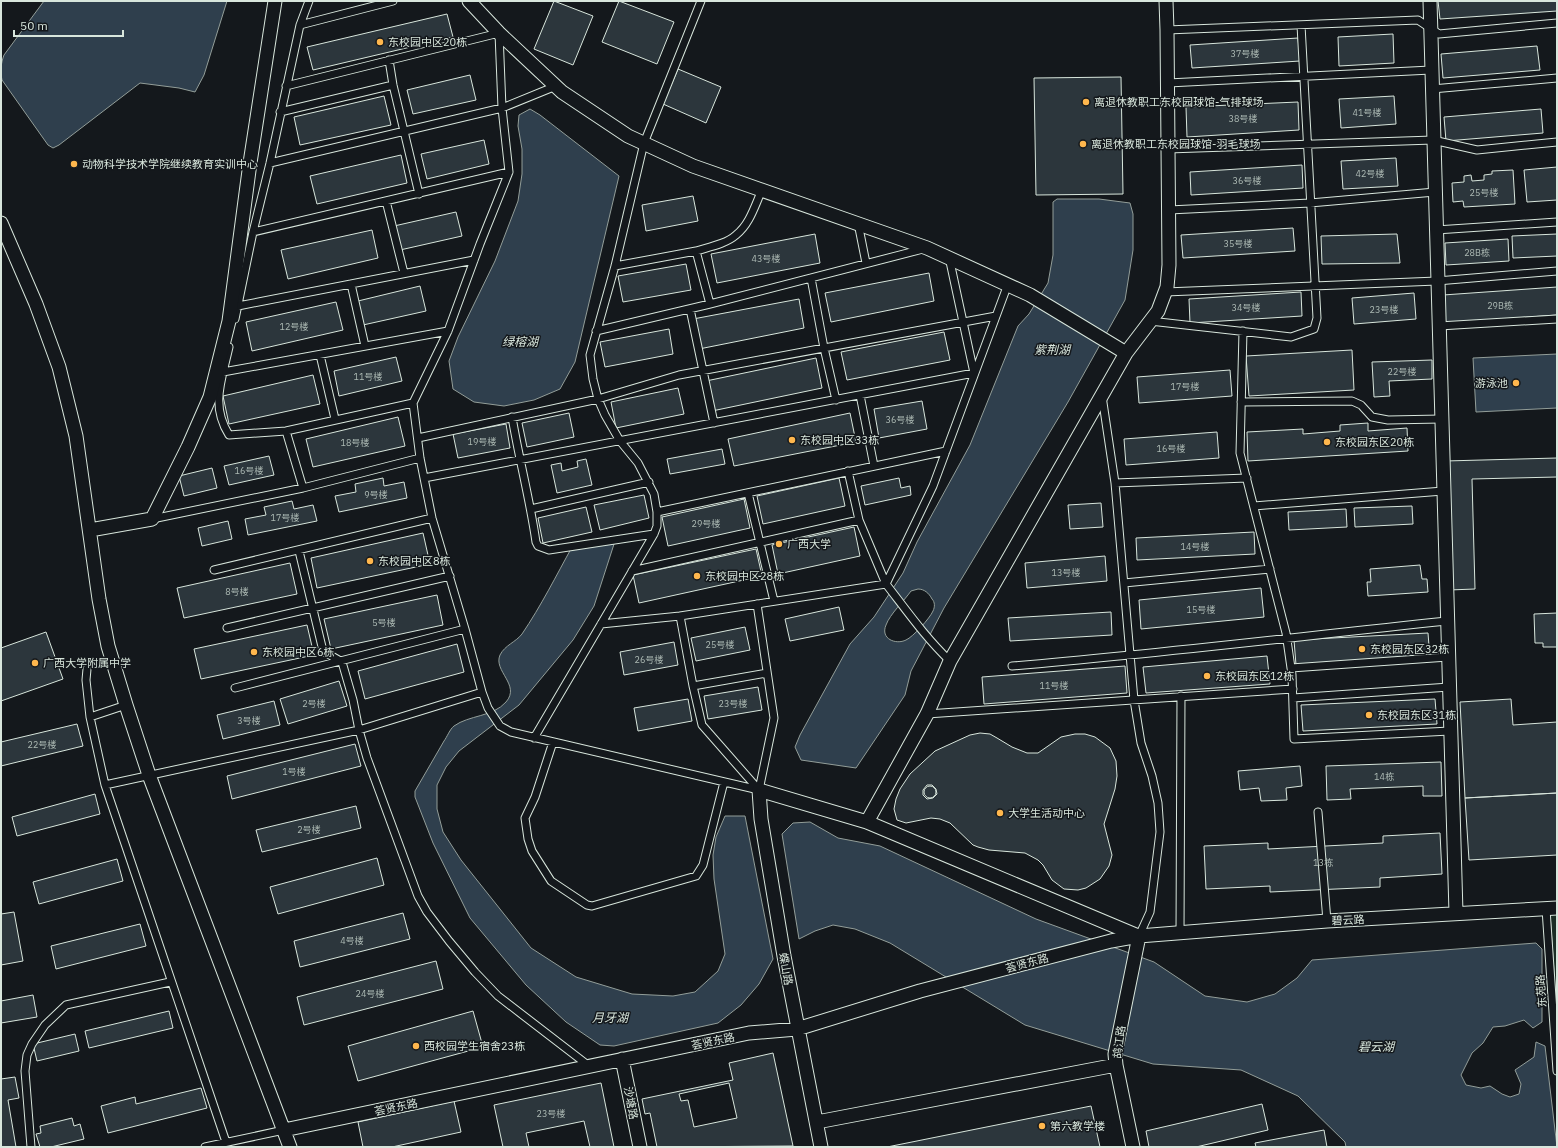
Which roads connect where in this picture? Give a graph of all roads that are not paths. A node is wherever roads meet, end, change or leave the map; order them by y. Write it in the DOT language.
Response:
graph roads {
  1 [pos="275,1"];
  2 [pos="309,1"];
  3 [pos="393,1"];
  4 [pos="469,1"];
  5 [pos="701,1"];
  6 [pos="1166,1"];
  7 [pos="1430,1"];
  8 [pos="1557,23"];
  9 [pos="300,25"];
  10 [pos="1301,25"];
  11 [pos="1430,28"];
  12 [pos="1167,30"];
  13 [pos="500,33"];
  14 [pos="389,60"];
  15 [pos="1431,70"];
  16 [pos="1304,76"];
  17 [pos="1557,78"];
  18 [pos="1168,83"];
  19 [pos="393,85"];
  20 [pos="286,86"];
  21 [pos="556,86"];
  22 [pos="1432,89"];
  23 [pos="502,108"];
  24 [pos="280,112"];
  25 [pos="403,131"];
  26 [pos="1433,140"];
  27 [pos="1557,142"];
  28 [pos="644,143"];
  29 [pos="1307,144"];
  30 [pos="1168,149"];
  31 [pos="270,163"];
  32 [pos="509,172"];
  33 [pos="762,190"];
  34 [pos="1435,192"];
  35 [pos="419,194"];
  36 [pos="386,201"];
  37 [pos="1310,203"];
  38 [pos="1169,210"];
  39 [pos="1557,222"];
  40 [pos="1,223"];
  41 [pos="858,223"];
  42 [pos="1436,230"];
  43 [pos="253,232"];
  44 [pos="928,248"];
  45 [pos="696,251"];
  46 [pos="949,257"];
  47 [pos="474,260"];
  48 [pos="866,263"];
  49 [pos="615,266"];
  50 [pos="1557,271"];
  51 [pos="404,273"];
  52 [pos="811,278"];
  53 [pos="1437,281"];
  54 [pos="351,284"];
  55 [pos="1008,284"];
  56 [pos="1315,286"];
  57 [pos="1165,292"];
  58 [pos="710,304"];
  59 [pos="238,306"];
  60 [pos="690,309"];
  61 [pos="996,316"];
  62 [pos="1557,319"];
  63 [pos="1150,321"];
  64 [pos="963,322"];
  65 [pos="1438,326"];
  66 [pos="448,331"];
  67 [pos="596,331"];
  68 [pos="1243,332"];
  69 [pos="365,346"];
  70 [pos="824,348"];
  71 [pos="1126,353"];
  72 [pos="320,355"];
  73 [pos="702,370"];
  74 [pos="223,372"];
  75 [pos="974,373"];
  76 [pos="860,395"];
  77 [pos="1102,396"];
  78 [pos="598,399"];
  79 [pos="836,400"];
  80 [pos="1241,402"];
  81 [pos="413,403"];
  82 [pos="512,417"];
  83 [pos="335,419"];
  84 [pos="1441,419"];
  85 [pos="714,423"];
  86 [pos="286,431"];
  87 [pos="418,438"];
  88 [pos="620,441"];
  89 [pos="946,451"];
  90 [pos="420,458"];
  91 [pos="520,460"];
  92 [pos="874,466"];
  93 [pos="848,472"];
  94 [pos="424,478"];
  95 [pos="1247,478"];
  96 [pos="649,482"];
  97 [pos="1115,483"];
  98 [pos="303,488"];
  99 [pos="1444,490"];
  100 [pos="748,493"];
  101 [pos="1254,506"];
  102 [pos="531,509"];
  103 [pos="657,512"];
  104 [pos="432,518"];
  105 [pos="152,519"];
  106 [pos="859,520"];
  107 [pos="90,530"];
  108 [pos="654,534"];
  109 [pos="760,543"];
  110 [pos="299,550"];
  111 [pos="1270,569"];
  112 [pos="214,570"];
  113 [pos="632,571"];
  114 [pos="450,576"];
  115 [pos="1124,583"];
  116 [pos="888,586"];
  117 [pos="774,601"];
  118 [pos="757,604"];
  119 [pos="312,607"];
  120 [pos="680,616"];
  121 [pos="1447,621"];
  122 [pos="601,624"];
  123 [pos="227,628"];
  124 [pos="465,629"];
  125 [pos="1287,638"];
  126 [pos="1130,656"];
  127 [pos="1448,657"];
  128 [pos="950,661"];
  129 [pos="342,662"];
  130 [pos="1012,666"];
  131 [pos="1291,668"];
  132 [pos="87,669"];
  133 [pos="767,673"];
  134 [pos="693,686"];
  135 [pos="1449,687"];
  136 [pos="235,688"];
  137 [pos="1293,689"];
  138 [pos="482,692"];
  139 [pos="1181,696"];
  140 [pos="1293,698"];
  141 [pos="1134,700"];
  142 [pos="126,705"];
  143 [pos="927,714"];
  144 [pos="90,717"];
  145 [pos="358,730"];
  146 [pos="1450,731"];
  147 [pos="534,738"];
  148 [pos="553,742"];
  149 [pos="149,775"];
  150 [pos="724,782"];
  151 [pos="105,785"];
  152 [pos="760,790"];
  153 [pos="1318,812"];
  154 [pos="867,822"];
  155 [pos="1552,909"];
  156 [pos="1456,913"];
  157 [pos="1327,921"];
  158 [pos="1180,933"];
  159 [pos="1139,936"];
  160 [pos="170,982"];
  161 [pos="797,1029"];
  162 [pos="622,1059"];
  163 [pos="1116,1060"];
  164 [pos="589,1066"];
  165 [pos="1557,1071"];
  166 [pos="817,1122"];
  167 [pos="284,1130"];
  168 [pos="226,1142"];
  169 [pos="31,1147"];
  170 [pos="205,1147"];
  171 [pos="290,1147"];
  172 [pos="640,1147"];
  173 [pos="821,1147"];
  174 [pos="1133,1147"];
  1 -- 105 [label="street"];
  2 -- 9 [label="lane"];
  3 -- 9 [label="lane"];
  4 -- 13 [label="street"];
  5 -- 28 [label="lane"];
  6 -- 12 [label="street"];
  7 -- 11 [label="street"];
  8 -- 11 [label="lane"];
  9 -- 20 [label="lane"];
  10 -- 11 [label="lane"];
  10 -- 12 [label="lane"];
  10 -- 16 [label="lane"];
  11 -- 15 [label="street"];
  12 -- 18 [label="street"];
  13 -- 14 [label="lane"];
  13 -- 21 [label="street"];
  13 -- 23 [label="lane"];
  14 -- 19 [label="lane"];
  14 -- 20 [label="lane"];
  15 -- 16 [label="lane"];
  15 -- 22 [label="street"];
  16 -- 18 [label="lane"];
  16 -- 29 [label="lane"];
  17 -- 22 [label="lane"];
  18 -- 30 [label="street"];
  19 -- 24 [label="lane"];
  19 -- 25 [label="lane"];
  20 -- 24 [label="lane"];
  21 -- 23 [label="lane"];
  21 -- 28 [label="street"];
  22 -- 26 [label="street"];
  23 -- 25 [label="lane"];
  23 -- 32 [label="lane"];
  24 -- 31 [label="lane"];
  25 -- 31 [label="lane"];
  25 -- 35 [label="lane"];
  26 -- 27 [label="lane"];
  26 -- 29 [label="lane"];
  26 -- 34 [label="street"];
  28 -- 33 [label="street"];
  28 -- 49 [label="lane"];
  29 -- 30 [label="lane"];
  29 -- 37 [label="lane"];
  30 -- 38 [label="street"];
  31 -- 43 [label="lane"];
  32 -- 35 [label="lane"];
  32 -- 47 [label="lane"];
  33 -- 41 [label="street"];
  33 -- 45 [label="lane"];
  34 -- 37 [label="lane"];
  34 -- 42 [label="street"];
  35 -- 36 [label="lane"];
  36 -- 43 [label="lane"];
  36 -- 51 [label="lane"];
  37 -- 38 [label="lane"];
  37 -- 56 [label="lane"];
  38 -- 57 [label="street"];
  39 -- 42 [label="lane"];
  40 -- 107 [label="street"];
  41 -- 44 [label="street"];
  41 -- 48 [label="lane"];
  42 -- 53 [label="street"];
  43 -- 59 [label="lane"];
  44 -- 46 [label="street"];
  44 -- 48 [label="lane"];
  45 -- 49 [label="lane"];
  45 -- 58 [label="lane"];
  46 -- 55 [label="street"];
  46 -- 64 [label="lane"];
  47 -- 51 [label="lane"];
  47 -- 66 [label="lane"];
  48 -- 52 [label="lane"];
  49 -- 67 [label="lane"];
  50 -- 53 [label="lane"];
  51 -- 54 [label="lane"];
  52 -- 58 [label="lane"];
  52 -- 70 [label="lane"];
  53 -- 56 [label="lane"];
  53 -- 65 [label="street"];
  54 -- 59 [label="lane"];
  54 -- 69 [label="lane"];
  55 -- 61 [label="lane"];
  55 -- 71 [label="street"];
  56 -- 57 [label="lane"];
  56 -- 68 [label="lane"];
  57 -- 63 [label="street"];
  58 -- 60 [label="lane"];
  59 -- 74 [label="lane"];
  60 -- 67 [label="lane"];
  60 -- 73 [label="lane"];
  61 -- 64 [label="lane"];
  61 -- 75 [label="lane"];
  62 -- 65 [label="lane"];
  63 -- 68 [label="lane"];
  63 -- 71 [label="street"];
  64 -- 70 [label="lane"];
  64 -- 75 [label="lane"];
  65 -- 84 [label="street"];
  66 -- 69 [label="lane"];
  66 -- 81 [label="lane"];
  67 -- 78 [label="lane"];
  68 -- 80 [label="lane"];
  69 -- 72 [label="lane"];
  70 -- 73 [label="lane"];
  70 -- 79 [label="lane"];
  71 -- 77 [label="street"];
  72 -- 74 [label="lane"];
  72 -- 83 [label="lane"];
  73 -- 78 [label="lane"];
  73 -- 85 [label="lane"];
  74 -- 86 [label="lane"];
  75 -- 76 [label="lane"];
  75 -- 89 [label="lane"];
  76 -- 79 [label="lane"];
  76 -- 92 [label="lane"];
  77 -- 97 [label="lane"];
  77 -- 128 [label="street"];
  78 -- 82 [label="lane"];
  78 -- 88 [label="lane"];
  79 -- 85 [label="lane"];
  80 -- 84 [label="lane"];
  80 -- 95 [label="lane"];
  81 -- 83 [label="lane"];
  81 -- 87 [label="lane"];
  82 -- 87 [label="lane"];
  82 -- 91 [label="lane"];
  83 -- 86 [label="lane"];
  84 -- 99 [label="street"];
  85 -- 88 [label="lane"];
  86 -- 98 [label="lane"];
  87 -- 90 [label="lane"];
  88 -- 91 [label="lane"];
  88 -- 96 [label="lane"];
  89 -- 92 [label="lane"];
  89 -- 116 [label="lane"];
  90 -- 94 [label="lane"];
  90 -- 98 [label="lane"];
  91 -- 94 [label="lane"];
  91 -- 102 [label="lane"];
  92 -- 93 [label="lane"];
  93 -- 100 [label="lane"];
  93 -- 106 [label="lane"];
  94 -- 104 [label="lane"];
  95 -- 97 [label="lane"];
  95 -- 101 [label="lane"];
  96 -- 102 [label="lane"];
  96 -- 103 [label="lane"];
  97 -- 115 [label="lane"];
  98 -- 105 [label="lane"];
  99 -- 101 [label="lane"];
  99 -- 121 [label="street"];
  100 -- 103 [label="lane"];
  100 -- 109 [label="lane"];
  101 -- 111 [label="lane"];
  102 -- 108 [label="lane"];
  103 -- 108 [label="lane"];
  104 -- 110 [label="lane"];
  104 -- 114 [label="lane"];
  105 -- 107 [label="street"];
  106 -- 109 [label="lane"];
  106 -- 116 [label="lane"];
  107 -- 142 [label="street"];
  108 -- 113 [label="lane"];
  109 -- 113 [label="lane"];
  109 -- 117 [label="lane"];
  110 -- 112 [label="lane"];
  110 -- 119 [label="lane"];
  111 -- 115 [label="lane"];
  111 -- 125 [label="lane"];
  113 -- 122 [label="lane"];
  114 -- 119 [label="lane"];
  114 -- 124 [label="lane"];
  115 -- 126 [label="lane"];
  116 -- 117 [label="lane"];
  116 -- 128 [label="lane"];
  117 -- 118 [label="lane"];
  118 -- 120 [label="lane"];
  118 -- 133 [label="lane"];
  119 -- 123 [label="lane"];
  119 -- 129 [label="lane"];
  120 -- 122 [label="lane"];
  120 -- 134 [label="lane"];
  121 -- 125 [label="lane"];
  121 -- 127 [label="street"];
  122 -- 147 [label="lane"];
  124 -- 129 [label="lane"];
  124 -- 138 [label="lane"];
  125 -- 126 [label="lane"];
  125 -- 131 [label="lane"];
  126 -- 130 [label="lane"];
  126 -- 141 [label="lane"];
  127 -- 131 [label="lane"];
  127 -- 135 [label="street"];
  128 -- 143 [label="street"];
  129 -- 136 [label="lane"];
  129 -- 145 [label="lane"];
  131 -- 137 [label="lane"];
  132 -- 144 [label="lane"];
  133 -- 134 [label="lane"];
  133 -- 152 [label="lane"];
  134 -- 152 [label="lane"];
  135 -- 140 [label="lane"];
  135 -- 146 [label="street"];
  137 -- 139 [label="lane"];
  137 -- 140 [label="lane"];
  138 -- 145 [label="lane"];
  138 -- 147 [label="lane"];
  139 -- 141 [label="lane"];
  139 -- 158 [label="lane"];
  140 -- 146 [label="lane"];
  141 -- 143 [label="lane"];
  141 -- 159 [label="lane"];
  142 -- 144 [label="lane"];
  142 -- 149 [label="street"];
  143 -- 154 [label="street"];
  144 -- 151 [label="lane"];
  145 -- 149 [label="lane"];
  145 -- 164 [label="lane"];
  146 -- 156 [label="street"];
  147 -- 148 [label="lane"];
  148 -- 150 [label="lane"];
  148 -- 150 [label="lane"];
  149 -- 151 [label="lane"];
  149 -- 167 [label="street"];
  150 -- 152 [label="lane"];
  151 -- 160 [label="lane"];
  152 -- 154 [label="street"];
  152 -- 161 [label="street, 蝶山路"];
  153 -- 157 [label="lane"];
  154 -- 159 [label="street"];
  155 -- 156 [label="street, 碧云路"];
  155 -- 165 [label="lane, 东苑路"];
  156 -- 157 [label="street, 碧云路"];
  157 -- 158 [label="street, 碧云路"];
  158 -- 159 [label="street, 碧云路"];
  159 -- 161 [label="street, 荟贤东路"];
  159 -- 163 [label="street, 鸪江路"];
  160 -- 168 [label="lane"];
  160 -- 169 [label="lane"];
  161 -- 162 [label="street, 荟贤东路"];
  161 -- 166 [label="street, 蝶山路"];
  162 -- 164 [label="street, 荟贤东路"];
  162 -- 172 [label="street, 沙塘路"];
  163 -- 166 [label="street"];
  163 -- 174 [label="street, 鸪江路"];
  164 -- 167 [label="street, 荟贤东路"];
  166 -- 173 [label="street, 蝶山路"];
  167 -- 168 [label="lane"];
  167 -- 171 [label="street"];
  168 -- 170 [label="lane"];
}
